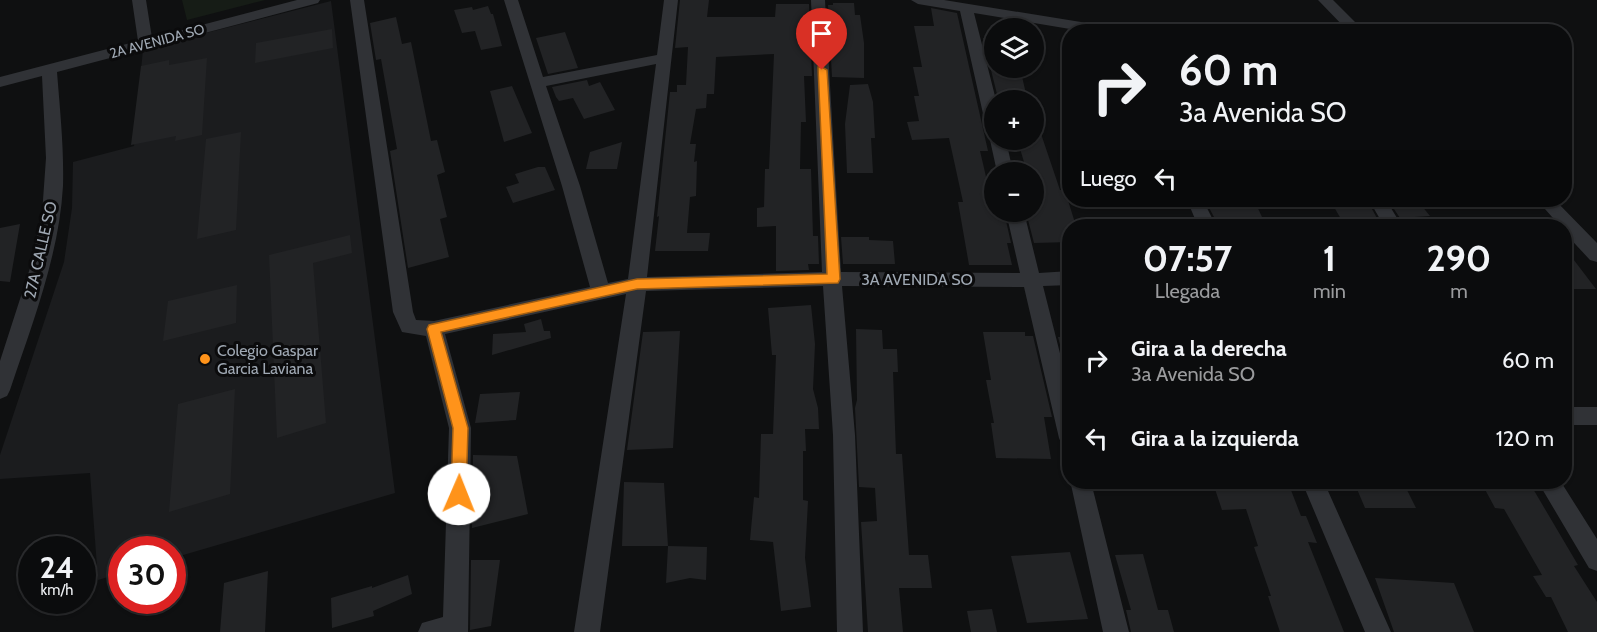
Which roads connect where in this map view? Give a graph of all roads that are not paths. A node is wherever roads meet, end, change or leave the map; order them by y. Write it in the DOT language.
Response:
graph roads {
  1 [pos="139,0"];
  2 [pos="314,0"];
  3 [pos="357,0"];
  4 [pos="511,0"];
  5 [pos="671,0"];
  6 [pos="818,0"];
  7 [pos="918,0"];
  8 [pos="1325,0"];
  9 [pos="966,8"];
  10 [pos="1067,24"];
  11 [pos="1350,24"];
  12 [pos="146,44"];
  13 [pos="664,58"];
  14 [pos="49,69"];
  15 [pos="0,82"];
  16 [pos="537,83"];
  17 [pos="985,90"];
  18 [pos="1552,207"];
  19 [pos="1563,219"];
  20 [pos="1017,222"];
  21 [pos="1572,229"];
  22 [pos="1597,255"];
  23 [pos="1062,278"];
  24 [pos="833,279"];
  25 [pos="1031,280"];
  26 [pos="637,284"];
  27 [pos="601,293"];
  28 [pos="434,329"];
  29 [pos="0,390"];
  30 [pos="1062,406"];
  31 [pos="1572,416"];
  32 [pos="1597,417"];
  33 [pos="1082,489"];
  34 [pos="1316,489"];
  35 [pos="1553,489"];
  36 [pos="1597,560"];
  37 [pos="455,629"];
  38 [pos="430,632"];
  39 [pos="587,632"];
  40 [pos="850,632"];
  41 [pos="1116,632"];
  42 [pos="1378,632"];
  1 -- 12 [label="street"];
  2 -- 12 [label="street, 2A AVENIDA SO"];
  3 -- 28 [label="street, 3A AVENIDA SO"];
  4 -- 16 [label="street"];
  5 -- 13 [label="street"];
  6 -- 24 [label="street"];
  7 -- 9 [label="street"];
  8 -- 11 [label="street"];
  9 -- 10 [label="street"];
  9 -- 17 [label="street"];
  12 -- 14 [label="street, 2A AVENIDA SO"];
  13 -- 16 [label="street"];
  13 -- 26 [label="street"];
  14 -- 15 [label="street, 2A AVENIDA SO"];
  14 -- 29 [label="street, 27A CALLE SO"];
  16 -- 27 [label="street"];
  18 -- 19 [label="street"];
  20 -- 25 [label="street"];
  21 -- 22 [label="street"];
  23 -- 25 [label="street, 3A AVENIDA SO"];
  24 -- 25 [label="street, 3A AVENIDA SO"];
  24 -- 26 [label="street, 3A AVENIDA SO"];
  24 -- 40 [label="street"];
  25 -- 30 [label="street"];
  26 -- 27 [label="street, 3A AVENIDA SO"];
  26 -- 39 [label="street"];
  27 -- 28 [label="street, 3A AVENIDA SO"];
  28 -- 37 [label="street"];
  31 -- 32 [label="street"];
  33 -- 41 [label="street"];
  34 -- 42 [label="street"];
  35 -- 36 [label="street"];
  37 -- 38 [label="street"];
}
